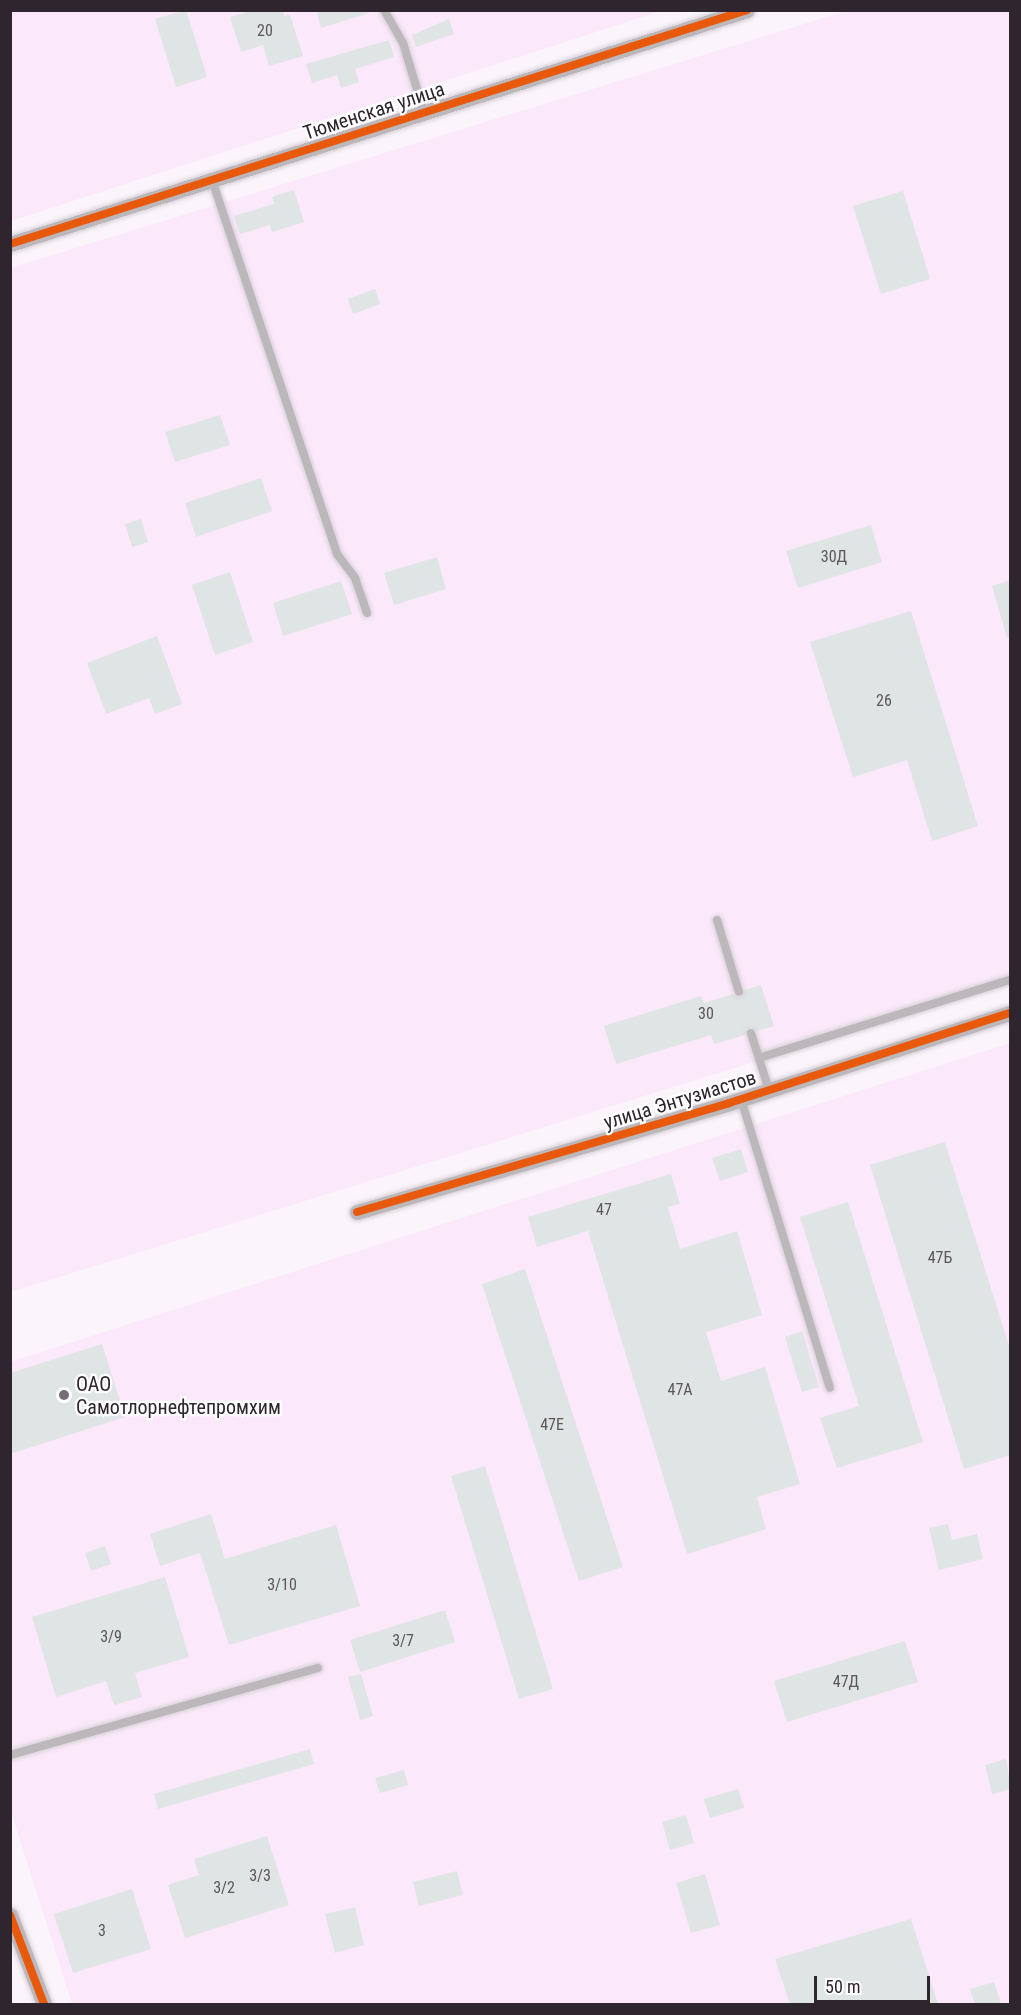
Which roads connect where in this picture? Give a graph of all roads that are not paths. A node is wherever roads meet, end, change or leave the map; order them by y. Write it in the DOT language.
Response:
graph roads {
  1 [pos="384,10"];
  2 [pos="747,10"];
  3 [pos="424,112"];
  4 [pos="212,180"];
  5 [pos="10,244"];
  6 [pos="367,613"];
  7 [pos="717,920"];
  8 [pos="1011,980"];
  9 [pos="739,992"];
  10 [pos="1011,1013"];
  11 [pos="751,1033"];
  12 [pos="759,1059"];
  13 [pos="769,1090"];
  14 [pos="741,1099"];
  15 [pos="357,1212"];
  16 [pos="830,1388"];
  17 [pos="318,1668"];
  18 [pos="10,1755"];
  19 [pos="10,1915"];
  20 [pos="44,2004"];
  1 -- 3 [label="lane"];
  2 -- 3 [label="street, Тюменская улица"];
  3 -- 4 [label="street, Тюменская улица"];
  4 -- 5 [label="street, Тюменская улица"];
  4 -- 6 [label="lane"];
  7 -- 9 [label="lane"];
  8 -- 12 [label="lane"];
  10 -- 13 [label="street, улица Энтузиастов"];
  11 -- 12 [label="lane"];
  12 -- 13 [label="lane"];
  13 -- 14 [label="street, улица Энтузиастов"];
  14 -- 15 [label="street, улица Энтузиастов"];
  14 -- 16 [label="lane"];
  17 -- 18 [label="lane"];
  19 -- 20 [label="street"];
}
